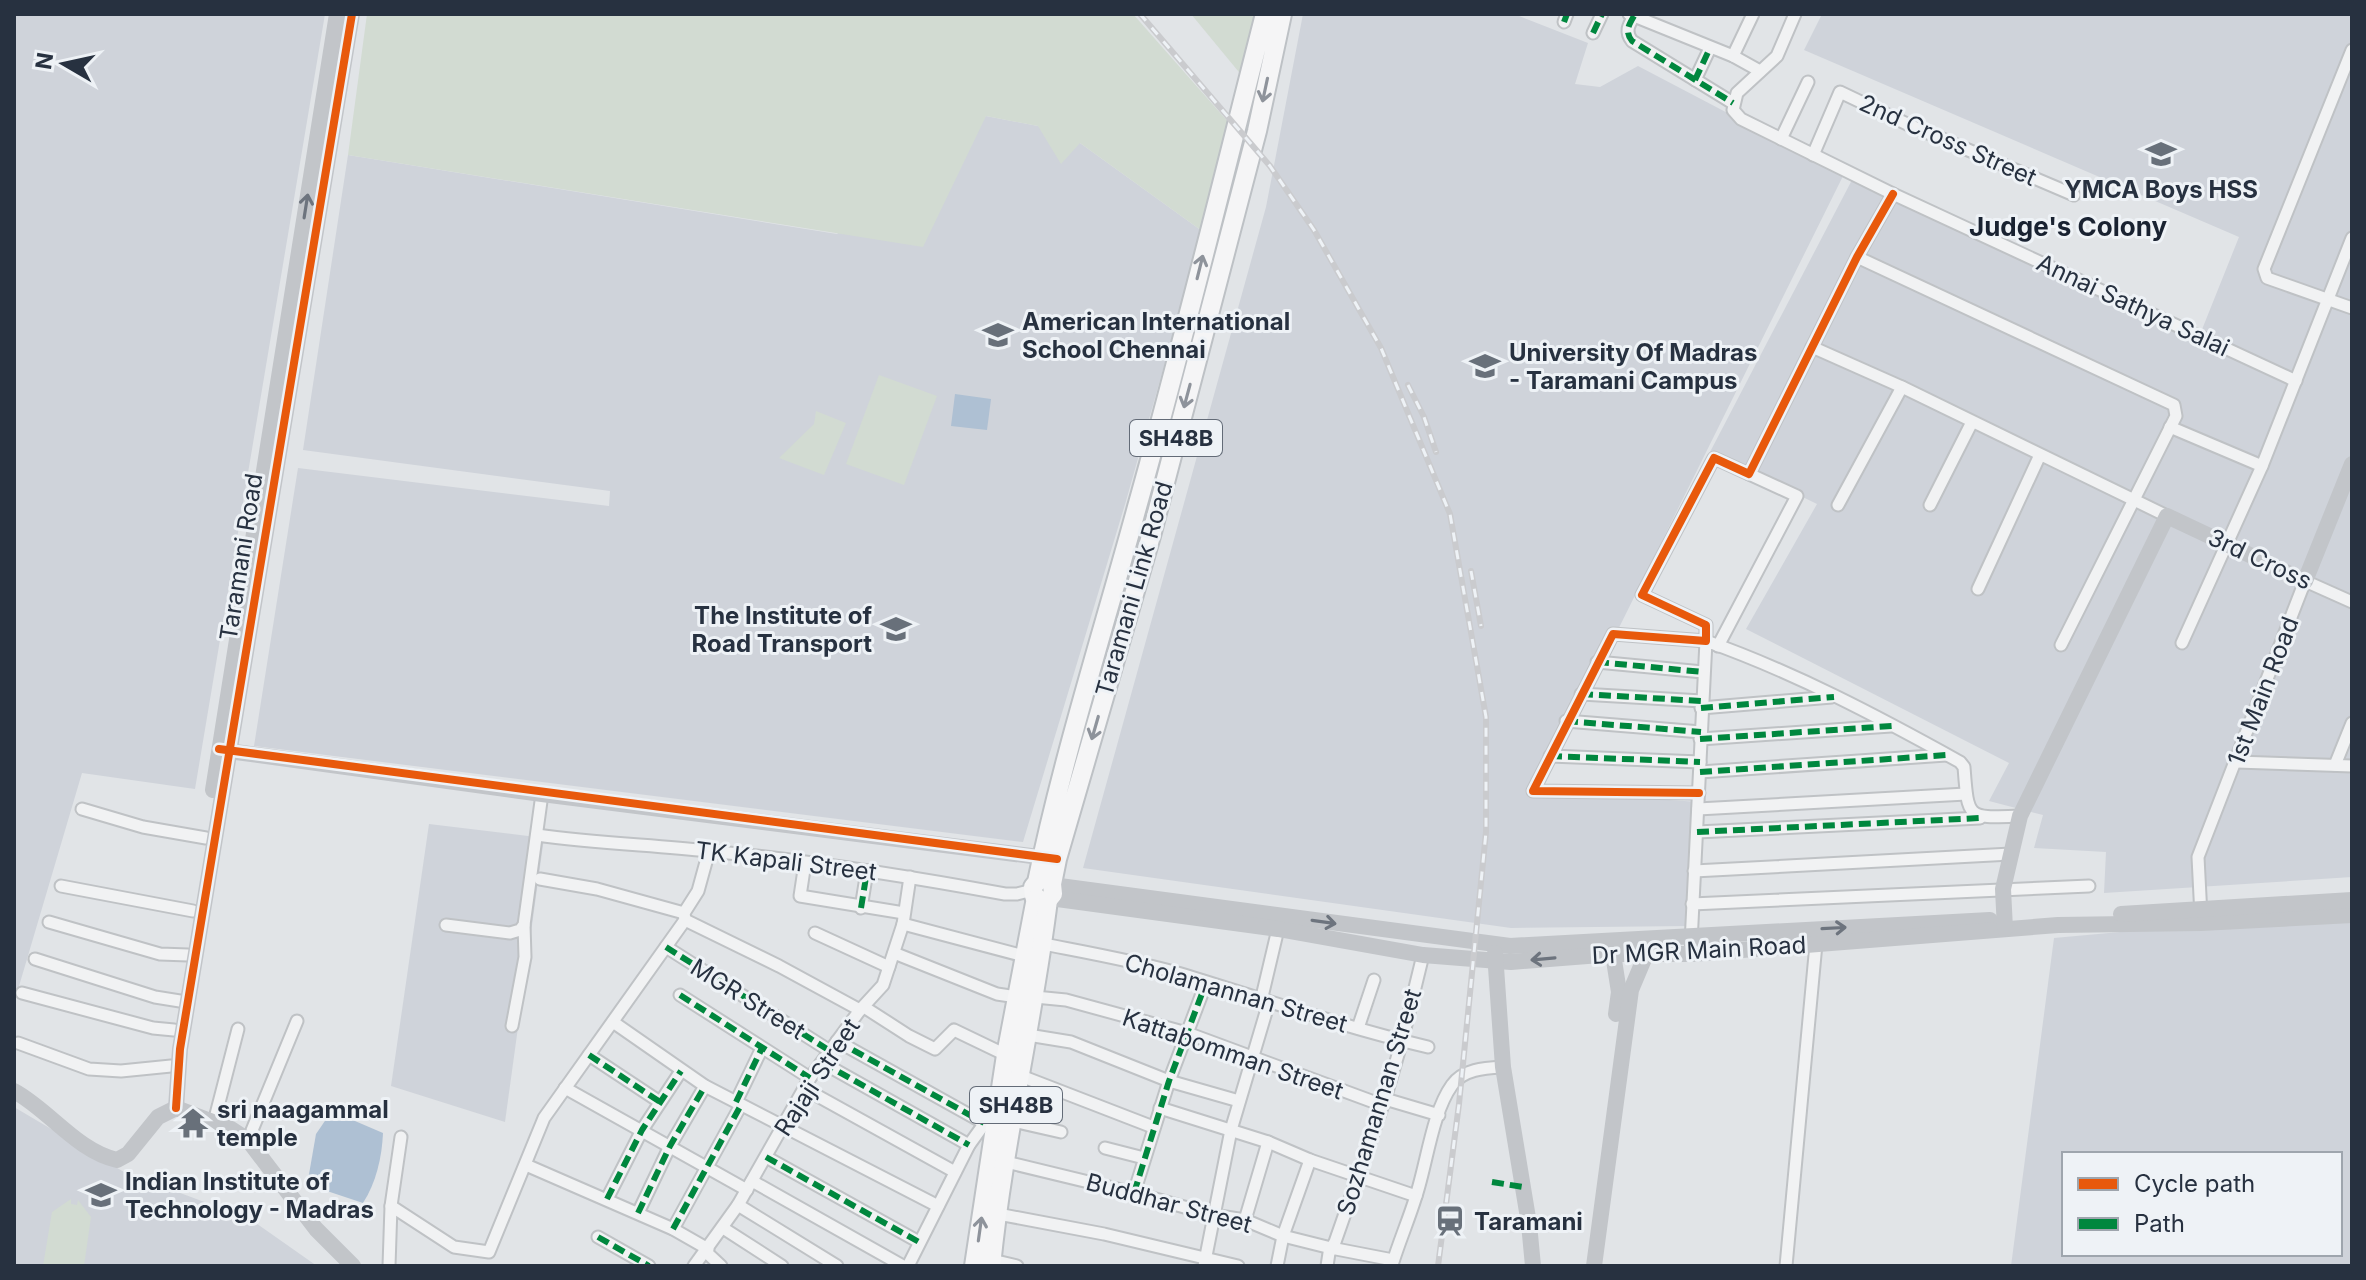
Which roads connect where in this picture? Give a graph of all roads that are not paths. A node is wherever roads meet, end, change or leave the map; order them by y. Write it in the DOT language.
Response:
graph roads {
  1 [pos="337,14"];
  2 [pos="352,14"];
  3 [pos="1265,14"];
  4 [pos="1282,14"];
  5 [pos="1602,14"];
  6 [pos="1753,14"];
  7 [pos="1795,14"];
  8 [pos="1632,15"];
  9 [pos="1593,33"];
  10 [pos="1710,48"];
  11 [pos="2352,50"];
  12 [pos="1733,56"];
  13 [pos="1760,71"];
  14 [pos="1695,80"];
  15 [pos="1808,82"];
  16 [pos="1733,103"];
  17 [pos="1781,139"];
  18 [pos="1813,155"];
  19 [pos="1893,194"];
  20 [pos="2074,195"];
  21 [pos="2352,238"];
  22 [pos="1857,257"];
  23 [pos="2328,299"];
  24 [pos="2352,308"];
  25 [pos="1812,347"];
  26 [pos="2296,381"];
  27 [pos="1902,387"];
  28 [pos="1972,422"];
  29 [pos="2170,427"];
  30 [pos="2040,455"];
  31 [pos="2352,464"];
  32 [pos="2262,466"];
  33 [pos="1749,474"];
  34 [pos="2134,500"];
  35 [pos="1838,505"];
  36 [pos="1930,505"];
  37 [pos="2167,516"];
  38 [pos="2228,544"];
  39 [pos="2305,581"];
  40 [pos="1978,589"];
  41 [pos="2352,602"];
  42 [pos="1706,641"];
  43 [pos="2182,643"];
  44 [pos="2061,645"];
  45 [pos="1718,646"];
  46 [pos="1597,662"];
  47 [pos="1703,672"];
  48 [pos="1581,694"];
  49 [pos="1834,697"];
  50 [pos="1702,704"];
  51 [pos="1566,721"];
  52 [pos="2352,723"];
  53 [pos="1892,726"];
  54 [pos="1701,736"];
  55 [pos="225,750"];
  56 [pos="1947,755"];
  57 [pos="1550,756"];
  58 [pos="2237,762"];
  59 [pos="2335,765"];
  60 [pos="2352,766"];
  61 [pos="1700,767"];
  62 [pos="1699,793"];
  63 [pos="542,794"];
  64 [pos="1966,794"];
  65 [pos="82,809"];
  66 [pos="1698,809"];
  67 [pos="2020,816"];
  68 [pos="1981,818"];
  69 [pos="1697,832"];
  70 [pos="537,835"];
  71 [pos="206,838"];
  72 [pos="709,851"];
  73 [pos="2011,854"];
  74 [pos="1050,858"];
  75 [pos="805,863"];
  76 [pos="867,871"];
  77 [pos="1694,871"];
  78 [pos="910,877"];
  79 [pos="540,879"];
  80 [pos="61,886"];
  81 [pos="2089,886"];
  82 [pos="2003,889"];
  83 [pos="1044,891"];
  84 [pos="2352,900"];
  85 [pos="1692,904"];
  86 [pos="861,908"];
  87 [pos="193,911"];
  88 [pos="2352,915"];
  89 [pos="684,916"];
  90 [pos="2201,917"];
  91 [pos="903,918"];
  92 [pos="49,922"];
  93 [pos="2005,924"];
  94 [pos="446,925"];
  95 [pos="524,925"];
  96 [pos="1278,929"];
  97 [pos="815,933"];
  98 [pos="1691,937"];
  99 [pos="1043,944"];
  100 [pos="1816,944"];
  101 [pos="666,947"];
  102 [pos="1495,952"];
  103 [pos="1647,952"];
  104 [pos="894,953"];
  105 [pos="1613,954"];
  106 [pos="1692,954"];
  107 [pos="188,955"];
  108 [pos="1423,955"];
  109 [pos="1024,956"];
  110 [pos="35,959"];
  111 [pos="889,967"];
  112 [pos="1374,980"];
  113 [pos="1206,983"];
  114 [pos="22,993"];
  115 [pos="680,995"];
  116 [pos="1026,997"];
  117 [pos="180,1001"];
  118 [pos="1265,1001"];
  119 [pos="862,1008"];
  120 [pos="297,1021"];
  121 [pos="613,1022"];
  122 [pos="512,1026"];
  123 [pos="1358,1028"];
  124 [pos="238,1029"];
  125 [pos="174,1030"];
  126 [pos="1187,1033"];
  127 [pos="1028,1035"];
  128 [pos="1402,1041"];
  129 [pos="18,1043"];
  130 [pos="834,1046"];
  131 [pos="1428,1047"];
  132 [pos="762,1048"];
  133 [pos="589,1055"];
  134 [pos="1006,1055"];
  135 [pos="1253,1056"];
  136 [pos="823,1063"];
  137 [pos="171,1066"];
  138 [pos="1503,1067"];
  139 [pos="681,1071"];
  140 [pos="1021,1076"];
  141 [pos="1169,1081"];
  142 [pos="807,1084"];
  143 [pos="705,1086"];
  144 [pos="565,1088"];
  145 [pos="14,1091"];
  146 [pos="1239,1101"];
  147 [pos="660,1102"];
  148 [pos="1383,1102"];
  149 [pos="739,1104"];
  150 [pos="998,1106"];
  151 [pos="176,1108"];
  152 [pos="1160,1108"];
  153 [pos="1439,1115"];
  154 [pos="1013,1121"];
  155 [pos="214,1122"];
  156 [pos="984,1123"];
  157 [pos="782,1126"];
  158 [pos="1153,1127"];
  159 [pos="642,1130"];
  160 [pos="1231,1130"];
  161 [pos="1061,1132"];
  162 [pos="401,1137"];
  163 [pos="248,1140"];
  164 [pos="1268,1142"];
  165 [pos="969,1145"];
  166 [pos="670,1146"];
  167 [pos="1105,1148"];
  168 [pos="766,1157"];
  169 [pos="1144,1158"];
  170 [pos="1310,1160"];
  171 [pos="1006,1162"];
  172 [pos="526,1165"];
  173 [pos="706,1167"];
  174 [pos="955,1172"];
  175 [pos="1356,1177"];
  176 [pos="750,1186"];
  177 [pos="1134,1193"];
  178 [pos="1416,1196"];
  179 [pos="607,1199"];
  180 [pos="738,1205"];
  181 [pos="391,1206"];
  182 [pos="938,1206"];
  183 [pos="638,1213"];
  184 [pos="998,1214"];
  185 [pos="1213,1215"];
  186 [pos="1245,1220"];
  187 [pos="723,1228"];
  188 [pos="673,1229"];
  189 [pos="1283,1236"];
  190 [pos="598,1237"];
  191 [pos="919,1242"];
  192 [pos="1331,1248"];
  193 [pos="707,1251"];
  194 [pos="1205,1262"];
  195 [pos="1392,1263"];
  196 [pos="986,1264"];
  197 [pos="353,1266"];
  198 [pos="389,1266"];
  199 [pos="649,1266"];
  200 [pos="694,1266"];
  201 [pos="721,1266"];
  202 [pos="782,1266"];
  203 [pos="837,1266"];
  204 [pos="906,1266"];
  205 [pos="1017,1266"];
  206 [pos="1238,1266"];
  207 [pos="1277,1266"];
  208 [pos="1327,1266"];
  209 [pos="1533,1266"];
  210 [pos="1584,1266"];
  211 [pos="1594,1266"];
  212 [pos="1786,1266"];
  55 -- 1 [label="street, Taramani Road, one-way"];
  2 -- 55 [label="street, Taramani Road"];
  74 -- 3 [label="main road, Taramani Link Road / SH48B, one-way"];
  4 -- 74 [label="main road, Taramani Link Road / SH48B, one-way"];
  5 -- 9 [label="street"];
  6 -- 12 [label="street"];
  7 -- 13 [label="street"];
  8 -- 10 [label="street"];
  8 -- 14 [label="street, Annai Sathya Salai"];
  10 -- 12 [label="street"];
  10 -- 14 [label="street"];
  11 -- 23 [label="street"];
  12 -- 13 [label="street"];
  13 -- 16 [label="street"];
  14 -- 16 [label="street, Annai Sathya Salai"];
  15 -- 17 [label="street"];
  16 -- 17 [label="street, Annai Sathya Salai"];
  17 -- 18 [label="street, Annai Sathya Salai"];
  18 -- 19 [label="street, Annai Sathya Salai"];
  18 -- 20 [label="street, 2nd Cross Street"];
  19 -- 22 [label="street"];
  19 -- 26 [label="street, Annai Sathya Salai"];
  21 -- 23 [label="street"];
  22 -- 25 [label="street"];
  22 -- 29 [label="street"];
  23 -- 24 [label="street"];
  23 -- 26 [label="street"];
  25 -- 27 [label="street"];
  25 -- 33 [label="street"];
  26 -- 32 [label="street"];
  27 -- 28 [label="street"];
  27 -- 35 [label="street"];
  28 -- 30 [label="street"];
  28 -- 36 [label="street"];
  29 -- 32 [label="street"];
  29 -- 34 [label="street"];
  30 -- 34 [label="street"];
  30 -- 40 [label="street"];
  31 -- 39 [label="street, 1st Main Road"];
  32 -- 38 [label="street"];
  33 -- 42 [label="street"];
  33 -- 45 [label="street"];
  34 -- 37 [label="street"];
  34 -- 44 [label="street"];
  37 -- 38 [label="street, 3rd Cross"];
  37 -- 67 [label="street"];
  38 -- 39 [label="street, 3rd Cross"];
  38 -- 43 [label="street"];
  39 -- 41 [label="street, 3rd Cross"];
  39 -- 58 [label="street, 1st Main Road"];
  42 -- 45 [label="street"];
  42 -- 46 [label="street"];
  42 -- 47 [label="street"];
  45 -- 49 [label="street"];
  46 -- 47 [label="street"];
  46 -- 48 [label="street"];
  47 -- 50 [label="street"];
  48 -- 50 [label="street"];
  48 -- 51 [label="street"];
  49 -- 50 [label="street"];
  49 -- 53 [label="street"];
  50 -- 54 [label="street"];
  51 -- 54 [label="street"];
  51 -- 57 [label="street"];
  52 -- 59 [label="street"];
  53 -- 54 [label="street"];
  53 -- 56 [label="street"];
  54 -- 61 [label="street"];
  55 -- 63 [label="street"];
  55 -- 71 [label="street, Taramani Road"];
  55 -- 151 [label="street, Taramani Road"];
  56 -- 61 [label="street"];
  56 -- 64 [label="street"];
  57 -- 61 [label="street"];
  57 -- 62 [label="street"];
  58 -- 59 [label="street"];
  58 -- 90 [label="street, 1st Main Road"];
  59 -- 60 [label="street"];
  61 -- 62 [label="street"];
  62 -- 66 [label="street"];
  63 -- 70 [label="street"];
  63 -- 74 [label="street"];
  64 -- 66 [label="street"];
  64 -- 68 [label="street"];
  65 -- 71 [label="street"];
  66 -- 69 [label="street"];
  67 -- 68 [label="street"];
  67 -- 73 [label="street"];
  68 -- 69 [label="street"];
  69 -- 77 [label="street"];
  70 -- 72 [label="street, TK Kapali Street"];
  70 -- 95 [label="street"];
  71 -- 87 [label="street, Taramani Road"];
  72 -- 75 [label="street, TK Kapali Street"];
  72 -- 89 [label="street"];
  73 -- 77 [label="street"];
  73 -- 82 [label="street"];
  74 -- 83 [label="main road, Taramani Link Road / SH48B"];
  75 -- 76 [label="street, TK Kapali Street"];
  75 -- 86 [label="street"];
  76 -- 78 [label="street, TK Kapali Street"];
  76 -- 86 [label="street"];
  77 -- 85 [label="street"];
  78 -- 83 [label="street, TK Kapali Street"];
  78 -- 91 [label="street, Rajaji Street"];
  79 -- 89 [label="street"];
  80 -- 87 [label="street"];
  81 -- 82 [label="street"];
  82 -- 85 [label="street"];
  82 -- 93 [label="street"];
  83 -- 96 [label="street, Dr MGR Main Road"];
  83 -- 99 [label="main road"];
  83 -- 102 [label="street, Dr MGR Main Road, one-way"];
  83 -- 109 [label="main road"];
  84 -- 90 [label="street, Dr MGR Main Road"];
  85 -- 98 [label="street"];
  86 -- 91 [label="street"];
  87 -- 107 [label="street, Taramani Road"];
  88 -- 90 [label="street, Dr MGR Main Road"];
  89 -- 101 [label="street"];
  89 -- 119 [label="street"];
  90 -- 93 [label="street, Dr MGR Main Road"];
  91 -- 104 [label="street, Rajaji Street"];
  91 -- 109 [label="street"];
  92 -- 107 [label="street"];
  98 -- 93 [label="street, Dr MGR Main Road, one-way"];
  93 -- 100 [label="street, Dr MGR Main Road"];
  94 -- 95 [label="street"];
  95 -- 122 [label="street"];
  96 -- 108 [label="street, Dr MGR Main Road"];
  96 -- 118 [label="street"];
  97 -- 111 [label="street"];
  98 -- 102 [label="street, Dr MGR Main Road"];
  98 -- 106 [label="street"];
  99 -- 113 [label="street, Cholamannan Street"];
  99 -- 116 [label="main road, SH48B"];
  100 -- 106 [label="street, Dr MGR Main Road"];
  100 -- 212 [label="street"];
  101 -- 121 [label="street"];
  101 -- 130 [label="street, MGR Street"];
  105 -- 102 [label="street, Dr MGR Main Road, one-way"];
  102 -- 108 [label="street, Dr MGR Main Road"];
  102 -- 138 [label="street"];
  103 -- 105 [label="street, Dr MGR Main Road"];
  103 -- 106 [label="street, Dr MGR Main Road"];
  103 -- 211 [label="street"];
  104 -- 111 [label="street, Rajaji Street"];
  104 -- 116 [label="street, Kattabomman Street"];
  105 -- 210 [label="street"];
  107 -- 117 [label="street, Taramani Road"];
  108 -- 128 [label="street, Sozhamannan Street"];
  109 -- 116 [label="main road, SH48B"];
  110 -- 117 [label="street"];
  111 -- 119 [label="street, Rajaji Street"];
  112 -- 123 [label="street"];
  113 -- 118 [label="street, Cholamannan Street"];
  113 -- 126 [label="street"];
  114 -- 125 [label="street"];
  115 -- 132 [label="street"];
  116 -- 126 [label="street, Kattabomman Street"];
  116 -- 127 [label="main road, SH48B"];
  116 -- 134 [label="main road, SH48B"];
  117 -- 125 [label="street, Taramani Road"];
  118 -- 123 [label="street, Cholamannan Street"];
  118 -- 135 [label="street"];
  119 -- 130 [label="street, Rajaji Street"];
  119 -- 134 [label="street"];
  120 -- 163 [label="street"];
  121 -- 133 [label="street"];
  121 -- 139 [label="street"];
  123 -- 128 [label="street, Cholamannan Street"];
  124 -- 155 [label="street"];
  125 -- 137 [label="street, Taramani Road"];
  126 -- 135 [label="street, Kattabomman Street"];
  126 -- 141 [label="street"];
  127 -- 140 [label="main road, SH48B"];
  127 -- 141 [label="street"];
  128 -- 131 [label="street, Cholamannan Street"];
  128 -- 148 [label="street, Sozhamannan Street"];
  129 -- 137 [label="street"];
  130 -- 136 [label="street, Rajaji Street"];
  130 -- 156 [label="street, MGR Street"];
  132 -- 142 [label="street"];
  132 -- 149 [label="street"];
  133 -- 144 [label="street"];
  133 -- 147 [label="street"];
  134 -- 150 [label="main road, SH48B"];
  135 -- 146 [label="street"];
  135 -- 148 [label="street, Kattabomman Street"];
  136 -- 142 [label="street, Rajaji Street"];
  136 -- 165 [label="street"];
  137 -- 151 [label="street, Taramani Road"];
  138 -- 153 [label="street"];
  138 -- 209 [label="street"];
  139 -- 143 [label="street"];
  139 -- 147 [label="street"];
  140 -- 154 [label="main road, SH48B"];
  140 -- 158 [label="street"];
  141 -- 146 [label="street"];
  141 -- 152 [label="street"];
  142 -- 157 [label="street, Rajaji Street"];
  142 -- 174 [label="street"];
  143 -- 149 [label="street"];
  143 -- 166 [label="street"];
  144 -- 159 [label="street"];
  144 -- 172 [label="street"];
  145 -- 151 [label="street"];
  146 -- 160 [label="street"];
  147 -- 159 [label="street"];
  148 -- 153 [label="street, Kattabomman Street"];
  148 -- 175 [label="street, Sozhamannan Street"];
  149 -- 157 [label="street"];
  149 -- 173 [label="street"];
  150 -- 156 [label="street"];
  196 -- 150 [label="main road, SH48B, one-way"];
  151 -- 155 [label="street"];
  152 -- 158 [label="street"];
  152 -- 160 [label="street"];
  153 -- 178 [label="street"];
  154 -- 161 [label="street"];
  154 -- 171 [label="main road, SH48B"];
  155 -- 163 [label="street"];
  156 -- 165 [label="street"];
  157 -- 168 [label="street, Rajaji Street"];
  157 -- 182 [label="street"];
  158 -- 169 [label="street"];
  159 -- 166 [label="street"];
  159 -- 179 [label="street"];
  160 -- 164 [label="street"];
  160 -- 185 [label="street"];
  162 -- 181 [label="street"];
  163 -- 197 [label="street"];
  164 -- 170 [label="street"];
  164 -- 186 [label="street"];
  165 -- 174 [label="street"];
  166 -- 173 [label="street"];
  166 -- 183 [label="street"];
  167 -- 169 [label="street"];
  168 -- 176 [label="street, Rajaji Street"];
  168 -- 191 [label="street"];
  169 -- 177 [label="street"];
  170 -- 175 [label="street"];
  170 -- 189 [label="street"];
  171 -- 177 [label="street, Buddhar Street"];
  171 -- 184 [label="main road, SH48B"];
  172 -- 179 [label="street"];
  172 -- 181 [label="street"];
  173 -- 176 [label="street"];
  173 -- 188 [label="street"];
  174 -- 182 [label="street"];
  175 -- 178 [label="street"];
  175 -- 192 [label="street, Sozhamannan Street"];
  176 -- 180 [label="street, Rajaji Street"];
  176 -- 204 [label="street"];
  177 -- 185 [label="street, Buddhar Street"];
  178 -- 195 [label="street"];
  179 -- 183 [label="street"];
  180 -- 187 [label="street, Rajaji Street"];
  180 -- 203 [label="street"];
  181 -- 198 [label="street"];
  182 -- 191 [label="street"];
  183 -- 188 [label="street"];
  184 -- 194 [label="street"];
  184 -- 196 [label="main road, SH48B"];
  185 -- 186 [label="street, Buddhar Street"];
  185 -- 194 [label="street"];
  186 -- 189 [label="street, Buddhar Street"];
  187 -- 193 [label="street, Rajaji Street"];
  187 -- 202 [label="street"];
  188 -- 193 [label="street"];
  189 -- 192 [label="street, Buddhar Street"];
  189 -- 207 [label="street"];
  190 -- 199 [label="street"];
  191 -- 204 [label="street"];
  192 -- 195 [label="street, Buddhar Street"];
  192 -- 208 [label="street, Sozhamannan Street"];
  193 -- 200 [label="street, Rajaji Street"];
  193 -- 201 [label="street"];
  194 -- 206 [label="street"];
  196 -- 205 [label="street"];
}
